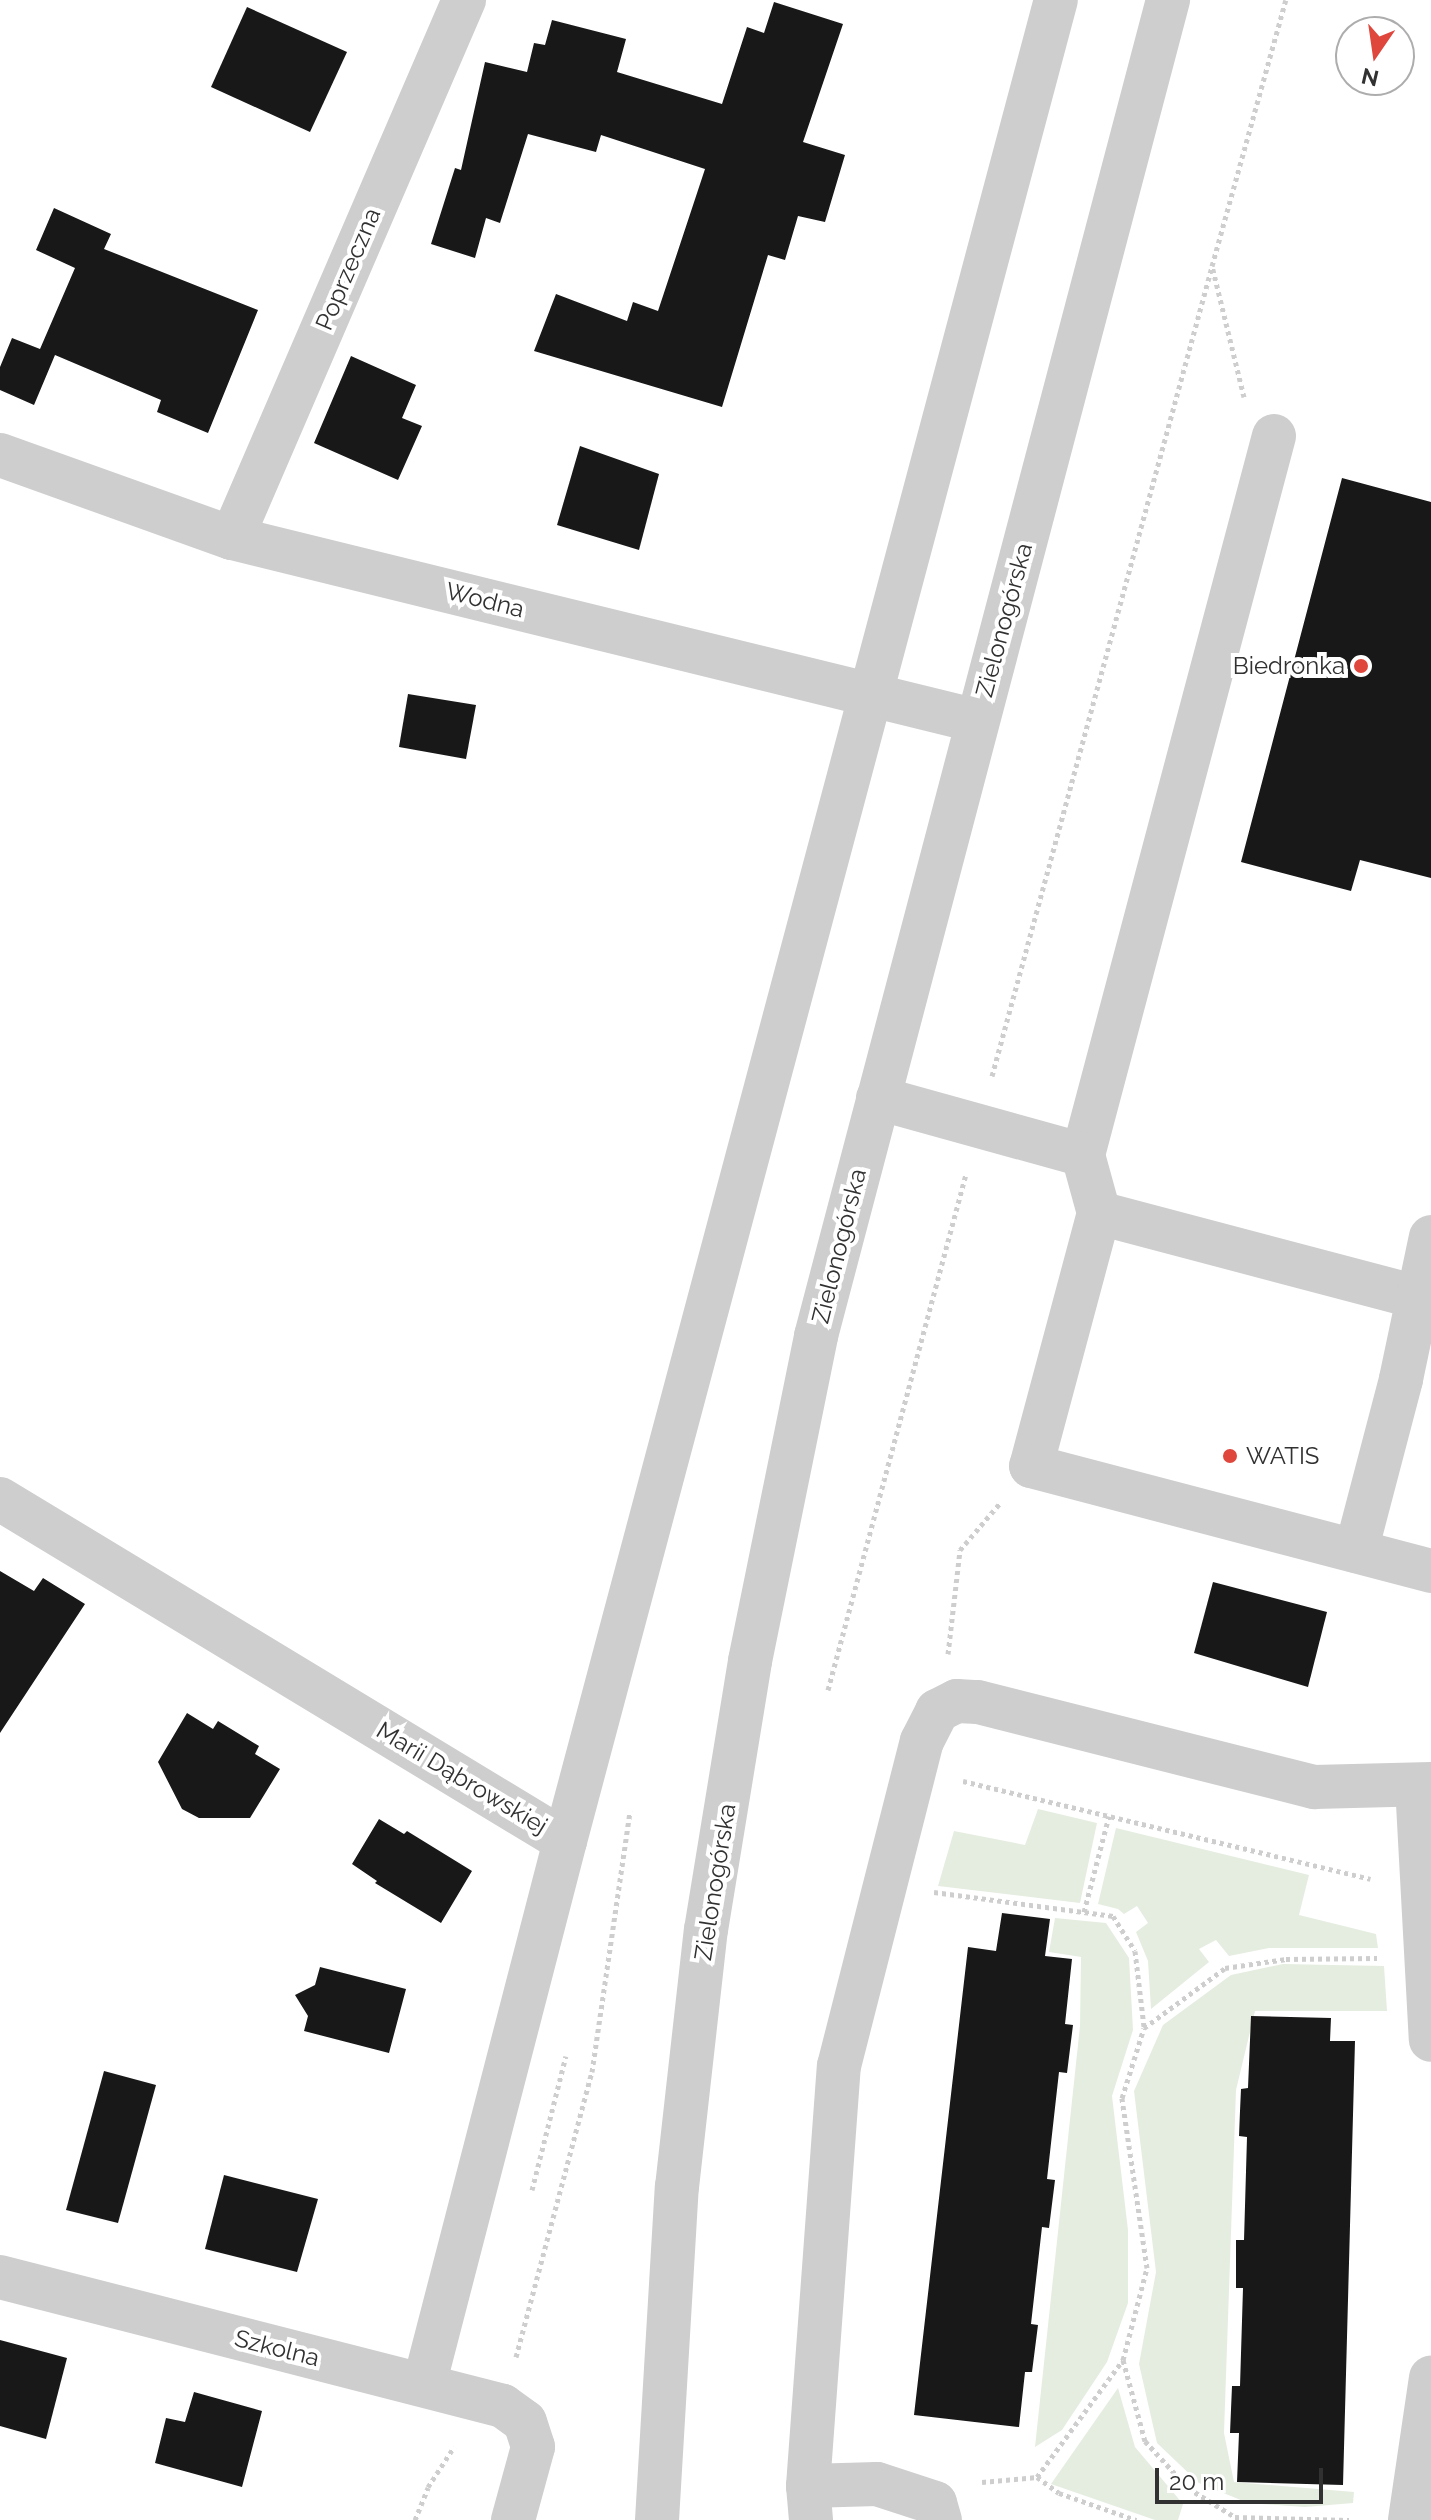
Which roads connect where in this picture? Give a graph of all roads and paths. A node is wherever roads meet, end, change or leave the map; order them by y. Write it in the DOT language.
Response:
graph roads {
  1 [pos="464,0"];
  2 [pos="1056,0"];
  3 [pos="1168,0"];
  4 [pos="1286,0"];
  5 [pos="1212,266"];
  6 [pos="1245,402"];
  7 [pos="1274,436"];
  8 [pos="0,455"];
  9 [pos="232,538"];
  10 [pos="871,694"];
  11 [pos="977,721"];
  12 [pos="878,1098"];
  13 [pos="978,1127"];
  14 [pos="1083,1155"];
  15 [pos="1099,1213"];
  16 [pos="1431,1237"];
  17 [pos="1418,1297"];
  18 [pos="1031,1466"];
  19 [pos="0,1499"];
  20 [pos="1356,1551"];
  21 [pos="1431,1571"];
  22 [pos="828,1690"];
  23 [pos="957,1701"];
  24 [pos="1424,1785"];
  25 [pos="956,1794"];
  26 [pos="632,1797"];
  27 [pos="1109,1816"];
  28 [pos="565,1841"];
  29 [pos="1383,1883"];
  30 [pos="885,1887"];
  31 [pos="1084,1912"];
  32 [pos="1426,1957"];
  33 [pos="1144,2028"];
  34 [pos="1431,2040"];
  35 [pos="0,2277"];
  36 [pos="1123,2360"];
  37 [pos="1431,2378"];
  38 [pos="424,2385"];
  39 [pos="503,2406"];
  40 [pos="1037,2477"];
  41 [pos="979,2483"];
  42 [pos="810,2503"];
  43 [pos="1235,2517"];
  44 [pos="513,2520"];
  45 [pos="657,2520"];
  46 [pos="940,2520"];
  47 [pos="1136,2520"];
  48 [pos="1224,2520"];
  49 [pos="1349,2520"];
  50 [pos="1410,2520"];
  1 -- 9 [label="street, Poprzeczna"];
  2 -- 10 [label="street"];
  3 -- 11 [label="street, Zielonogórska"];
  4 -- 5 [label="path"];
  5 -- 6 [label="path"];
  5 -- 13 [label="path"];
  7 -- 14 [label="street"];
  8 -- 9 [label="street, Wodna"];
  9 -- 10 [label="street, Wodna"];
  10 -- 11 [label="street, Wodna"];
  10 -- 28 [label="street"];
  11 -- 12 [label="street, Zielonogórska"];
  12 -- 13 [label="street"];
  12 -- 45 [label="street, Zielonogórska"];
  13 -- 14 [label="street"];
  13 -- 22 [label="path"];
  14 -- 15 [label="street"];
  15 -- 17 [label="street"];
  15 -- 18 [label="street"];
  16 -- 17 [label="street"];
  17 -- 20 [label="street"];
  18 -- 20 [label="street"];
  18 -- 23 [label="path"];
  19 -- 28 [label="street, Marii Dąbrowskiej"];
  20 -- 21 [label="street"];
  23 -- 24 [label="street"];
  23 -- 30 [label="street"];
  24 -- 32 [label="street"];
  25 -- 27 [label="path"];
  26 -- 39 [label="path"];
  27 -- 29 [label="path"];
  27 -- 31 [label="path"];
  28 -- 38 [label="street, Marii Dąbrowskiej"];
  30 -- 31 [label="path"];
  30 -- 42 [label="street"];
  31 -- 33 [label="path"];
  32 -- 33 [label="path"];
  32 -- 34 [label="street"];
  33 -- 36 [label="path"];
  35 -- 38 [label="street, Szkolna"];
  36 -- 40 [label="path"];
  36 -- 43 [label="path"];
  37 -- 50 [label="street"];
  38 -- 39 [label="street, Szkolna"];
  39 -- 44 [label="street"];
  40 -- 41 [label="path"];
  40 -- 47 [label="path"];
  42 -- 46 [label="street"];
  43 -- 48 [label="path"];
  43 -- 49 [label="path"];
}
